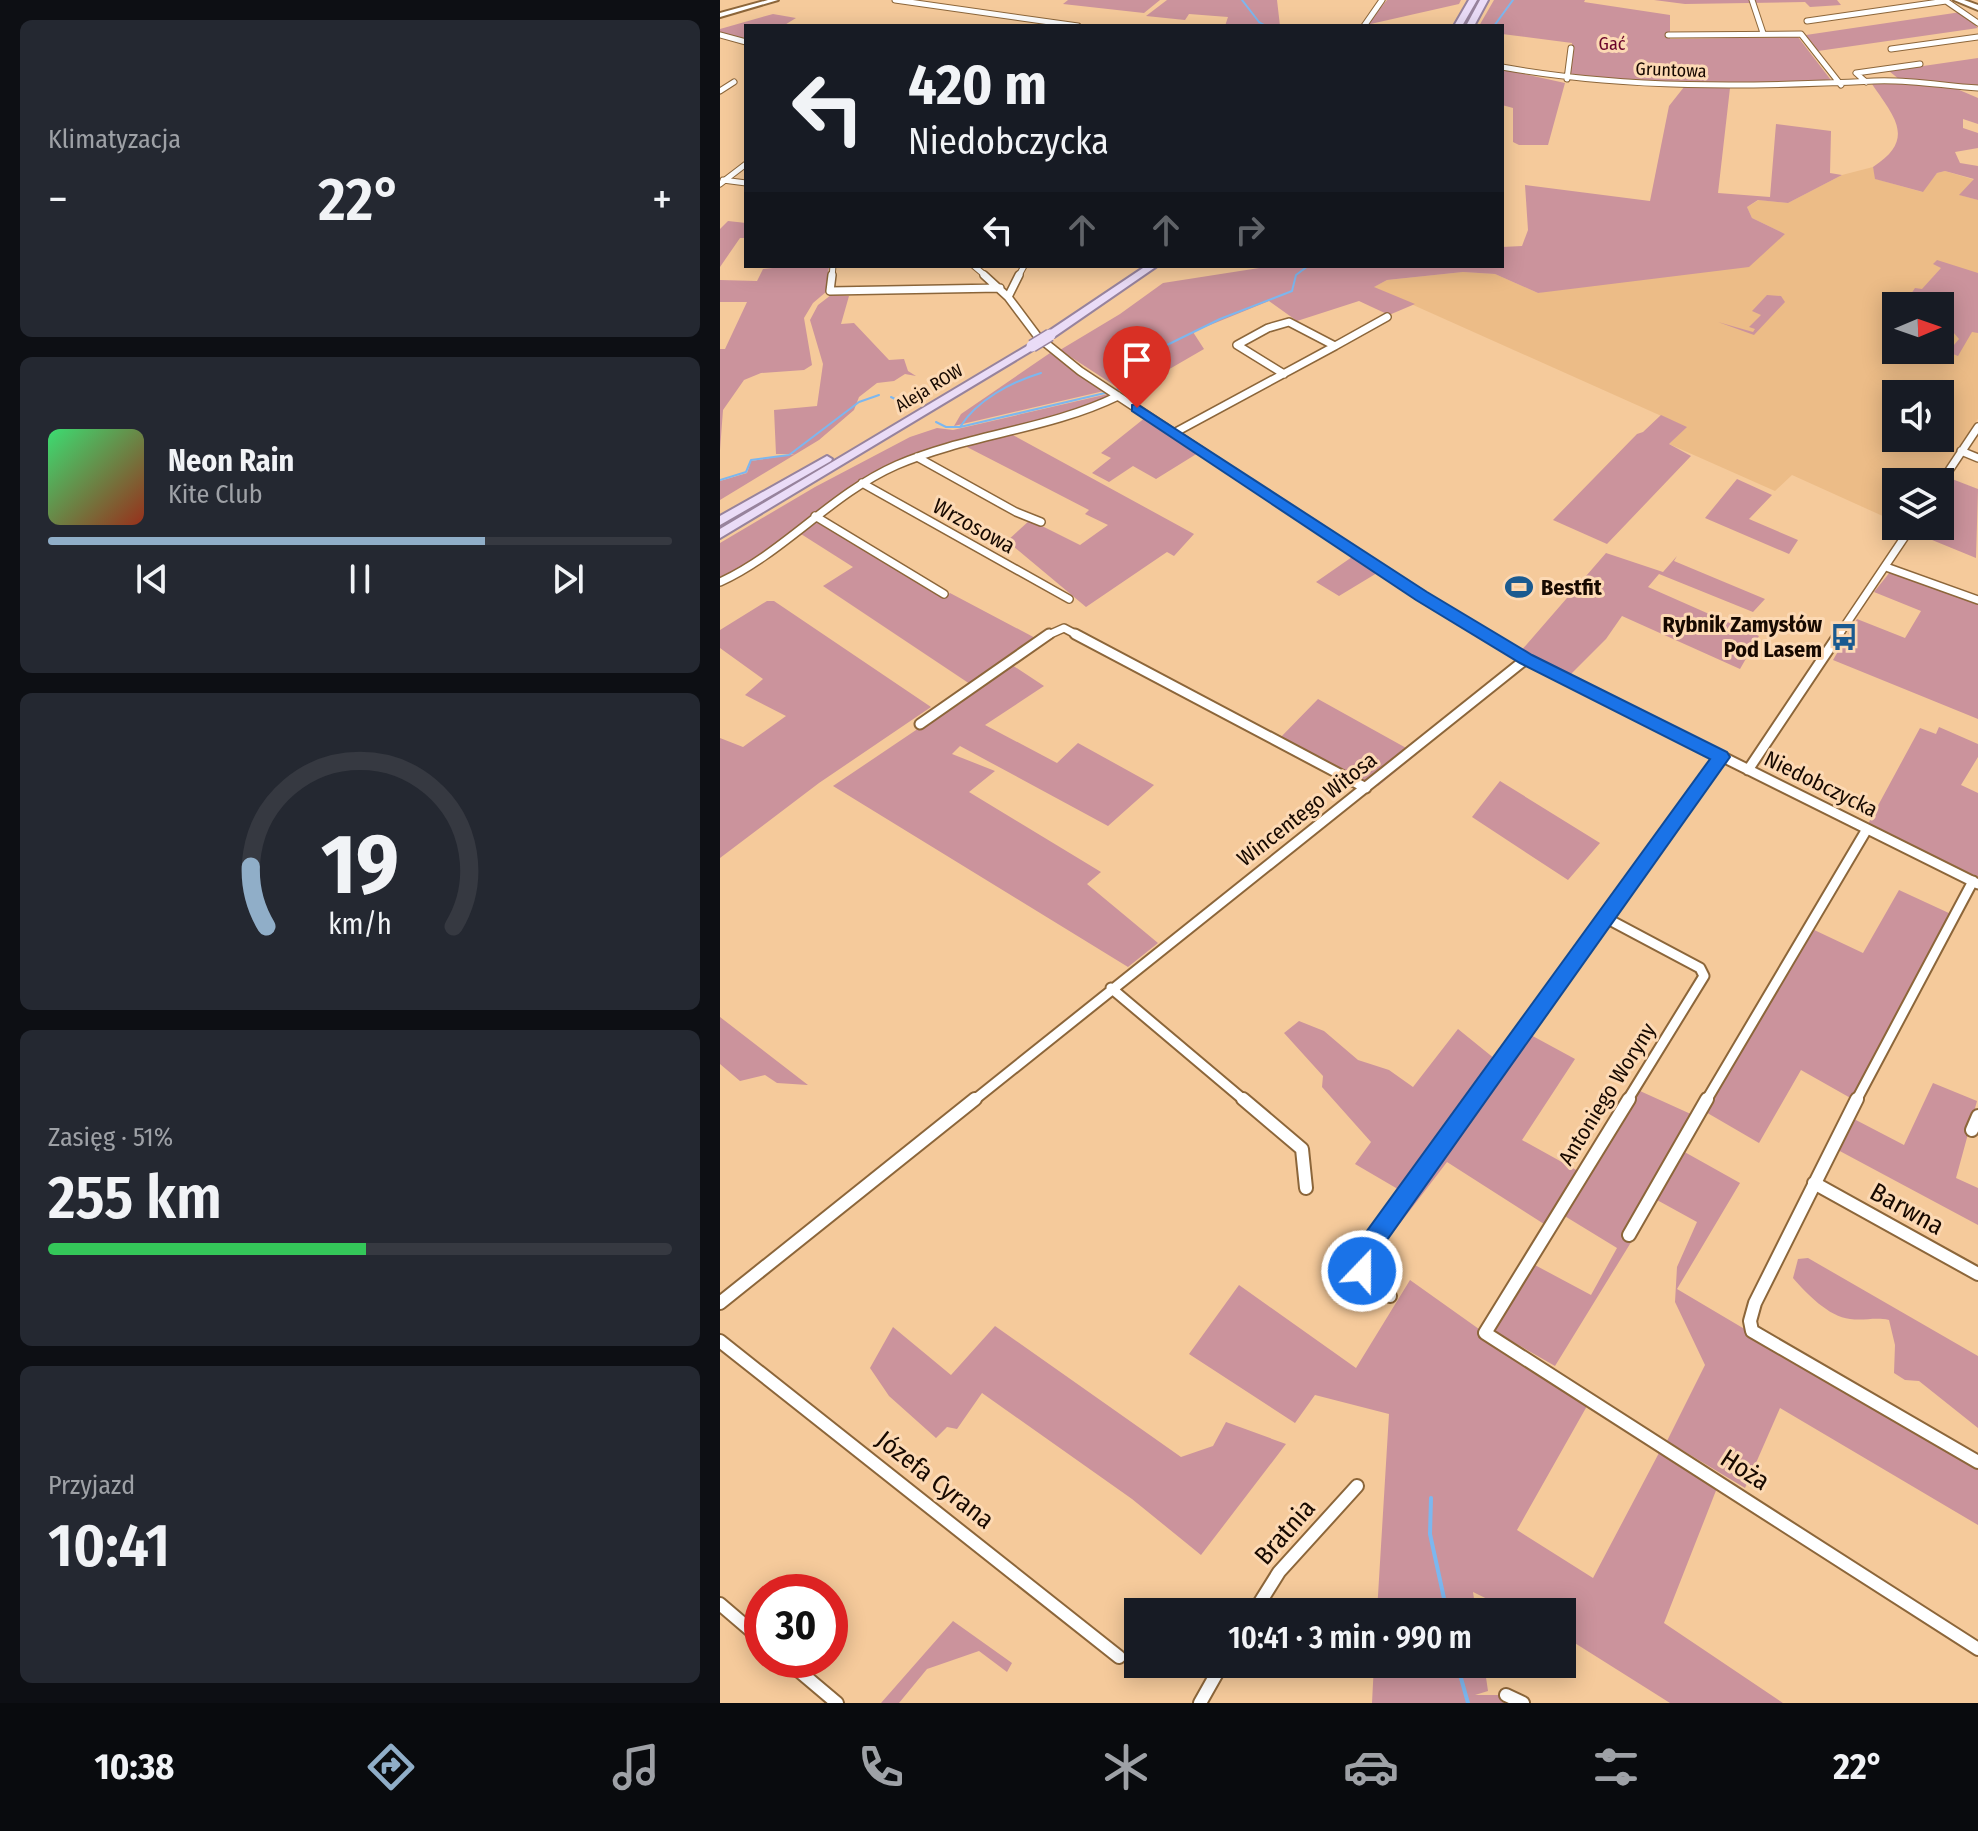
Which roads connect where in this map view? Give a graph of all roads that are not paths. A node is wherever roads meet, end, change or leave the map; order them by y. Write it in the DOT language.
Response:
graph roads {
  1 [pos="773,0"];
  2 [pos="895,0"];
  3 [pos="1382,0"];
  4 [pos="1473,0"];
  5 [pos="1484,0"];
  6 [pos="1752,0"];
  7 [pos="1952,1"];
  8 [pos="1978,8"];
  9 [pos="720,15"];
  10 [pos="1807,21"];
  11 [pos="1978,23"];
  12 [pos="1048,24"];
  13 [pos="1365,24"];
  14 [pos="1459,24"];
  15 [pos="1470,24"];
  16 [pos="1763,33"];
  17 [pos="720,35"];
  18 [pos="1668,35"];
  19 [pos="1978,37"];
  20 [pos="744,41"];
  21 [pos="1571,48"];
  22 [pos="1891,49"];
  23 [pos="1920,64"];
  24 [pos="1504,67"];
  25 [pos="1567,79"];
  26 [pos="734,82"];
  27 [pos="1866,82"];
  28 [pos="1841,85"];
  29 [pos="1978,88"];
  30 [pos="720,91"];
  31 [pos="744,165"];
  32 [pos="721,181"];
  33 [pos="744,183"];
  34 [pos="833,268"];
  35 [pos="976,268"];
  36 [pos="1023,268"];
  37 [pos="1136,268"];
  38 [pos="1149,268"];
  39 [pos="1000,288"];
  40 [pos="1008,297"];
  41 [pos="1387,317"];
  42 [pos="1047,331"];
  43 [pos="1029,343"];
  44 [pos="1335,346"];
  45 [pos="1284,374"];
  46 [pos="1118,396"];
  47 [pos="1978,427"];
  48 [pos="1174,433"];
  49 [pos="1961,451"];
  50 [pos="917,457"];
  51 [pos="1978,458"];
  52 [pos="1950,468"];
  53 [pos="862,483"];
  54 [pos="815,516"];
  55 [pos="720,521"];
  56 [pos="1041,522"];
  57 [pos="720,534"];
  58 [pos="1903,540"];
  59 [pos="1886,567"];
  60 [pos="720,582"];
  61 [pos="944,594"];
  62 [pos="1069,599"];
  63 [pos="1978,600"];
  64 [pos="1526,659"];
  65 [pos="920,724"];
  66 [pos="1721,757"];
  67 [pos="1748,770"];
  68 [pos="1366,788"];
  69 [pos="1867,829"];
  70 [pos="1975,882"];
  71 [pos="1606,918"];
  72 [pos="1111,988"];
  73 [pos="1978,1116"];
  74 [pos="1972,1130"];
  75 [pos="1814,1183"];
  76 [pos="1306,1188"];
  77 [pos="1629,1235"];
  78 [pos="1978,1274"];
  79 [pos="1390,1296"];
  80 [pos="720,1303"];
  81 [pos="1485,1333"];
  82 [pos="720,1341"];
  83 [pos="1978,1462"];
  84 [pos="1357,1486"];
  85 [pos="1263,1598"];
  86 [pos="720,1604"];
  87 [pos="744,1625"];
  88 [pos="1978,1649"];
  89 [pos="1119,1657"];
  90 [pos="807,1678"];
  91 [pos="1214,1678"];
  92 [pos="1506,1695"];
  93 [pos="837,1703"];
  94 [pos="1200,1703"];
  95 [pos="1523,1703"];
  1 -- 9 [label="street"];
  2 -- 12 [label="street"];
  3 -- 13 [label="street"];
  4 -- 14 [label="main road"];
  5 -- 15 [label="main road"];
  6 -- 16 [label="street"];
  7 -- 8 [label="main road"];
  7 -- 10 [label="street"];
  7 -- 11 [label="street"];
  16 -- 18 [label="street, Gruntowa"];
  16 -- 28 [label="street, Gruntowa"];
  17 -- 20 [label="street"];
  19 -- 22 [label="street"];
  21 -- 25 [label="street"];
  23 -- 27 [label="street"];
  24 -- 25 [label="street, Gruntowa"];
  25 -- 28 [label="street, Gruntowa"];
  26 -- 30 [label="street"];
  27 -- 28 [label="street, Gruntowa"];
  27 -- 29 [label="street, Gruntowa"];
  31 -- 32 [label="street"];
  32 -- 33 [label="street"];
  34 -- 39 [label="street"];
  35 -- 39 [label="street, Niedobczycka"];
  36 -- 40 [label="street"];
  37 -- 42 [label="main road, Aleja ROW"];
  38 -- 42 [label="main road, Aleja ROW"];
  39 -- 40 [label="street, Niedobczycka"];
  40 -- 46 [label="street, Niedobczycka"];
  41 -- 44 [label="street"];
  42 -- 43 [label="main road, Aleja ROW, bridge"];
  43 -- 55 [label="main road, Aleja ROW"];
  43 -- 57 [label="main road, Aleja ROW"];
  44 -- 45 [label="street"];
  44 -- 45 [label="street"];
  45 -- 48 [label="street"];
  46 -- 48 [label="street, Niedobczycka"];
  46 -- 50 [label="street"];
  47 -- 49 [label="street"];
  48 -- 64 [label="street, Niedobczycka"];
  49 -- 51 [label="street"];
  49 -- 52 [label="street"];
  50 -- 53 [label="street"];
  50 -- 56 [label="street, Wrzosowa"];
  53 -- 54 [label="street"];
  53 -- 62 [label="street, Wrzosowa"];
  54 -- 60 [label="street"];
  54 -- 61 [label="street"];
  58 -- 59 [label="street"];
  59 -- 63 [label="street"];
  59 -- 67 [label="street"];
  64 -- 66 [label="street, Niedobczycka"];
  64 -- 68 [label="street, Wincentego Witosa"];
  65 -- 68 [label="street"];
  66 -- 67 [label="street, Niedobczycka"];
  66 -- 71 [label="street"];
  67 -- 69 [label="street, Niedobczycka"];
  68 -- 72 [label="street, Wincentego Witosa"];
  69 -- 70 [label="street, Niedobczycka"];
  69 -- 77 [label="street"];
  70 -- 75 [label="street"];
  71 -- 79 [label="street"];
  71 -- 81 [label="street, Antoniego Woryny"];
  72 -- 76 [label="street"];
  72 -- 80 [label="street, Wincentego Witosa"];
  73 -- 74 [label="street"];
  75 -- 78 [label="street, Barwna"];
  75 -- 83 [label="street"];
  81 -- 88 [label="street, Hoża"];
  82 -- 89 [label="street, Józefa Cyrana"];
  84 -- 85 [label="street, Bratnia"];
  86 -- 87 [label="street"];
  90 -- 93 [label="street"];
  91 -- 94 [label="street"];
  92 -- 95 [label="street"];
}
